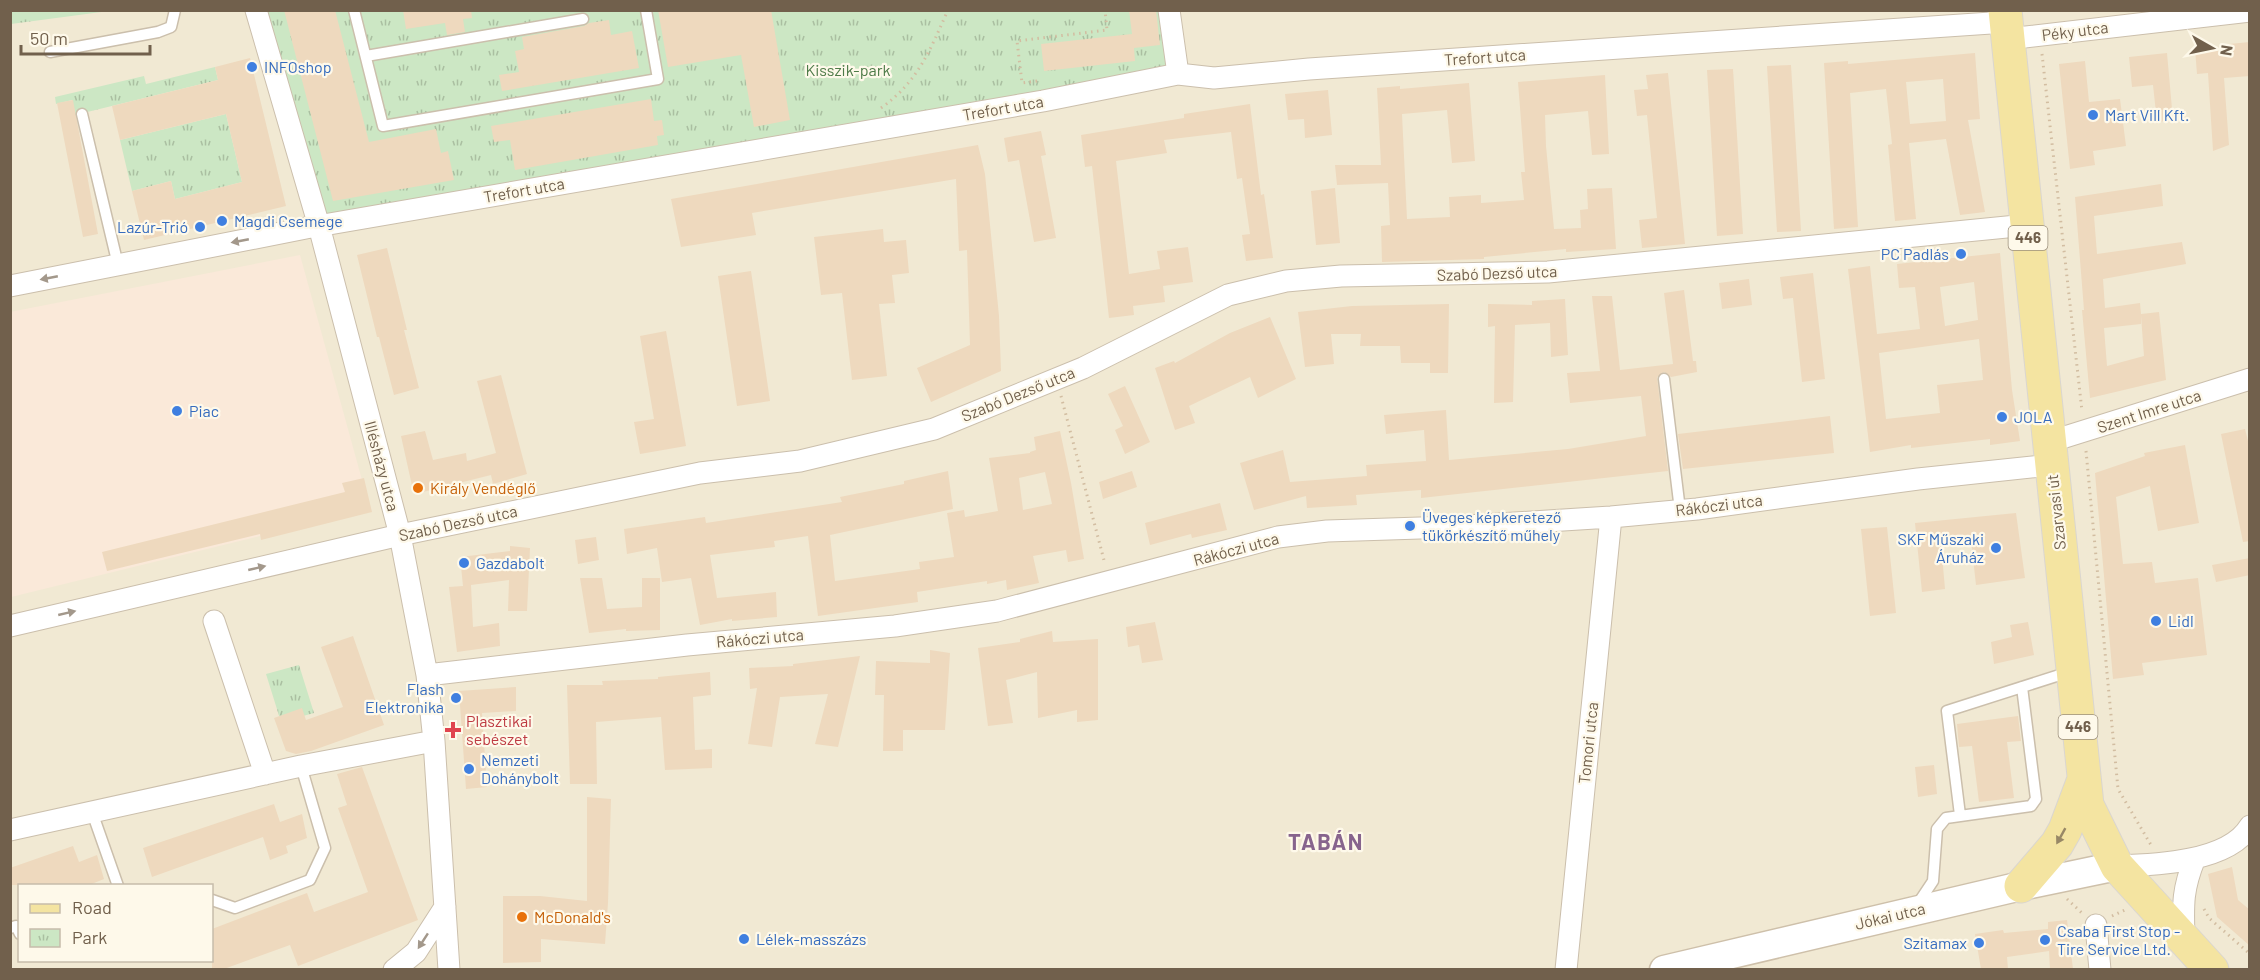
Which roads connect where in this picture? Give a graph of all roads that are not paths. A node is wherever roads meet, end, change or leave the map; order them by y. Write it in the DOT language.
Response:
graph roads {
  1 [pos="175,10"];
  2 [pos="256,10"];
  3 [pos="354,10"];
  4 [pos="646,10"];
  5 [pos="1169,10"];
  6 [pos="2250,11"];
  7 [pos="583,19"];
  8 [pos="2006,24"];
  9 [pos="50,52"];
  10 [pos="366,56"];
  11 [pos="1178,74"];
  12 [pos="82,114"];
  13 [pos="2027,225"];
  14 [pos="319,226"];
  15 [pos="118,265"];
  16 [pos="10,286"];
  17 [pos="2250,379"];
  18 [pos="1664,380"];
  19 [pos="2050,454"];
  20 [pos="1680,510"];
  21 [pos="1611,517"];
  22 [pos="400,535"];
  23 [pos="214,621"];
  24 [pos="10,626"];
  25 [pos="2072,671"];
  26 [pos="427,675"];
  27 [pos="2022,687"];
  28 [pos="434,741"];
  29 [pos="301,766"];
  30 [pos="265,774"];
  31 [pos="2084,782"];
  32 [pos="92,812"];
  33 [pos="1960,815"];
  34 [pos="2250,826"];
  35 [pos="10,830"];
  36 [pos="2195,858"];
  37 [pos="2117,866"];
  38 [pos="118,884"];
  39 [pos="2021,886"];
  40 [pos="213,900"];
  41 [pos="445,907"];
  42 [pos="1913,911"];
  43 [pos="2096,925"];
  44 [pos="2184,938"];
  45 [pos="394,969"];
  46 [pos="448,969"];
  47 [pos="1566,969"];
  48 [pos="1664,969"];
  49 [pos="2100,969"];
  50 [pos="2212,969"];
  1 -- 9 [label="lane"];
  2 -- 14 [label="street, Illésházy utca"];
  3 -- 10 [label="lane"];
  4 -- 10 [label="lane"];
  5 -- 11 [label="street"];
  6 -- 8 [label="street, Péky utca"];
  7 -- 10 [label="lane"];
  8 -- 11 [label="street, Trefort utca"];
  8 -- 13 [label="main road, Szarvasi út / 446"];
  11 -- 14 [label="street, Trefort utca"];
  12 -- 15 [label="lane"];
  13 -- 19 [label="main road, Szarvasi út / 446"];
  13 -- 22 [label="street, Szabó Dezső utca"];
  14 -- 15 [label="street, Trefort utca, one-way"];
  14 -- 22 [label="street, Illésházy utca"];
  15 -- 16 [label="street, Trefort utca, one-way"];
  17 -- 19 [label="street, Szent Imre utca"];
  18 -- 20 [label="lane"];
  19 -- 20 [label="street, Rákóczi utca"];
  19 -- 25 [label="main road, Szarvasi út / 446"];
  20 -- 21 [label="street, Rákóczi utca"];
  21 -- 26 [label="street, Rákóczi utca"];
  21 -- 47 [label="street, Tomori utca"];
  24 -- 22 [label="street, Szabó Dezső utca, one-way"];
  22 -- 26 [label="street, Illésházy utca"];
  23 -- 30 [label="street"];
  25 -- 27 [label="lane"];
  25 -- 31 [label="main road, Szarvasi út / 446"];
  26 -- 28 [label="street, Illésházy utca"];
  27 -- 33 [label="lane"];
  27 -- 33 [label="lane"];
  28 -- 29 [label="street"];
  28 -- 41 [label="street, Illésházy utca"];
  29 -- 30 [label="street"];
  29 -- 40 [label="lane"];
  30 -- 32 [label="street"];
  31 -- 37 [label="main road, Szarvasi út / 446"];
  31 -- 39 [label="main road, one-way"];
  32 -- 35 [label="street"];
  32 -- 38 [label="lane"];
  33 -- 42 [label="lane"];
  34 -- 36 [label="street"];
  36 -- 37 [label="street"];
  36 -- 44 [label="street"];
  37 -- 39 [label="main road, Jókai utca"];
  37 -- 44 [label="main road, Szarvasi út / 446"];
  39 -- 42 [label="main road, Jókai utca"];
  41 -- 45 [label="street, one-way"];
  41 -- 46 [label="street, Illésházy utca"];
  42 -- 48 [label="main road, Jókai utca"];
  43 -- 49 [label="street"];
  44 -- 50 [label="main road, Szarvasi út / 446"];
}
